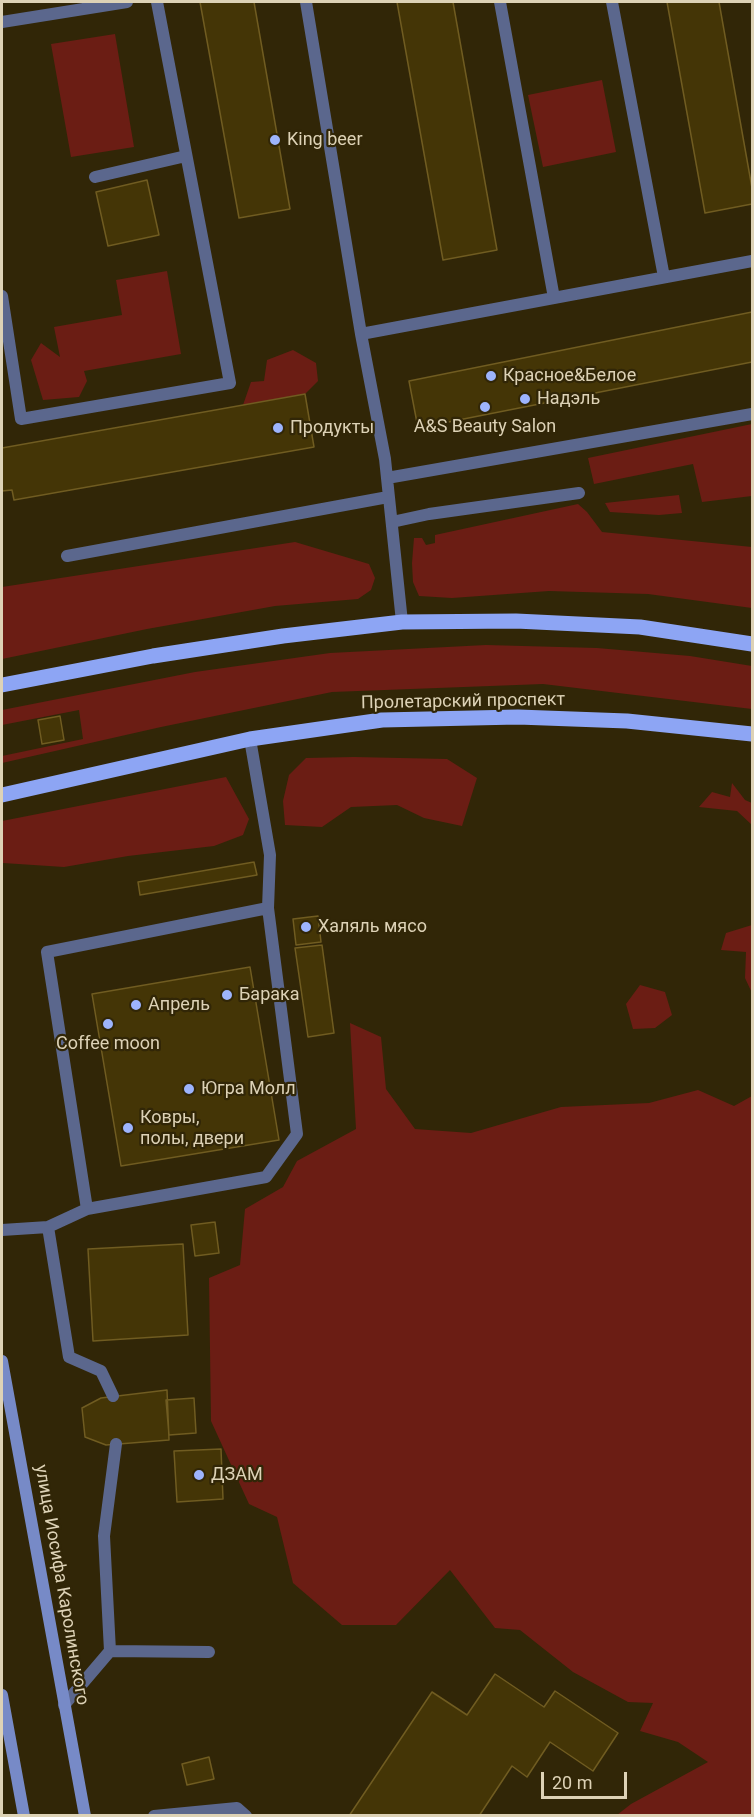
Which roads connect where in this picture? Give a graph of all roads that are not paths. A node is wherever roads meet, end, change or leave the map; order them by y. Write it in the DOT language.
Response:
graph roads {
  1 [pos="127,2"];
  2 [pos="157,2"];
  3 [pos="306,2"];
  4 [pos="500,2"];
  5 [pos="612,2"];
  6 [pos="2,22"];
  7 [pos="186,156"];
  8 [pos="95,177"];
  9 [pos="753,261"];
  10 [pos="664,278"];
  11 [pos="2,296"];
  12 [pos="554,298"];
  13 [pos="361,334"];
  14 [pos="753,414"];
  15 [pos="387,478"];
  16 [pos="579,493"];
  17 [pos="388,497"];
  18 [pos="392,522"];
  19 [pos="67,556"];
  20 [pos="402,622"];
  21 [pos="753,644"];
  22 [pos="2,685"];
  23 [pos="753,734"];
  24 [pos="250,739"];
  25 [pos="2,795"];
  26 [pos="268,908"];
  27 [pos="87,1209"];
  28 [pos="48,1227"];
  29 [pos="2,1230"];
  30 [pos="2,1360"];
  31 [pos="113,1396"];
  32 [pos="116,1444"];
  33 [pos="110,1650"];
  34 [pos="209,1652"];
  35 [pos="2,1695"];
  36 [pos="64,1705"];
  37 [pos="24,1815"];
  38 [pos="85,1815"];
  39 [pos="154,1815"];
  40 [pos="246,1815"];
  1 -- 6 [label="lane"];
  2 -- 7 [label="lane"];
  3 -- 13 [label="lane"];
  4 -- 12 [label="lane"];
  5 -- 10 [label="lane"];
  7 -- 8 [label="lane"];
  7 -- 11 [label="lane"];
  9 -- 10 [label="lane"];
  10 -- 12 [label="lane"];
  12 -- 13 [label="lane"];
  13 -- 15 [label="lane"];
  14 -- 15 [label="lane"];
  15 -- 17 [label="lane"];
  16 -- 18 [label="lane"];
  17 -- 18 [label="lane"];
  17 -- 19 [label="lane"];
  18 -- 20 [label="lane"];
  20 -- 21 [label="main road"];
  20 -- 22 [label="main road"];
  23 -- 24 [label="main road, Пролетарский проспект"];
  24 -- 25 [label="main road, Пролетарский проспект"];
  24 -- 26 [label="lane"];
  26 -- 27 [label="lane"];
  26 -- 27 [label="lane"];
  27 -- 28 [label="lane"];
  28 -- 29 [label="lane"];
  28 -- 31 [label="lane"];
  30 -- 36 [label="main road, улица Иосифа Каролинского"];
  32 -- 33 [label="lane"];
  33 -- 34 [label="lane"];
  33 -- 36 [label="lane"];
  35 -- 37 [label="main road"];
  36 -- 38 [label="main road, улица Иосифа Каролинского"];
  39 -- 40 [label="lane"];
}
